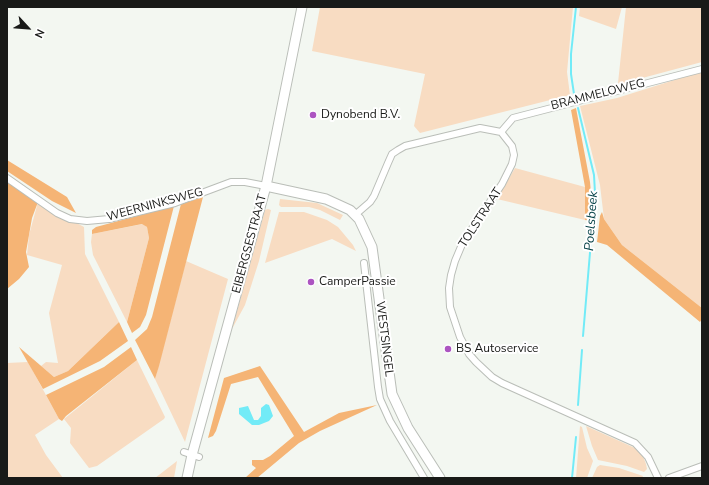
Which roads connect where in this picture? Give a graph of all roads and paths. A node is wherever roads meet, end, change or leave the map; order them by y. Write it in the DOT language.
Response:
graph roads {
  1 [pos="302,7"];
  2 [pos="702,69"];
  3 [pos="501,132"];
  4 [pos="7,178"];
  5 [pos="266,186"];
  6 [pos="356,214"];
  7 [pos="364,263"];
  8 [pos="702,466"];
  9 [pos="187,478"];
  10 [pos="424,478"];
  11 [pos="440,478"];
  12 [pos="658,478"];
  13 [pos="669,478"];
  1 -- 5 [label="main road, EIBERGSESTRAAT"];
  2 -- 3 [label="street, BRAMMELOWEG"];
  3 -- 6 [label="street"];
  3 -- 12 [label="street, TOLSTRAAT"];
  4 -- 5 [label="street, WEERNINKSWEG"];
  5 -- 6 [label="main road"];
  5 -- 9 [label="main road, EIBERGSESTRAAT"];
  6 -- 11 [label="main road, WESTSINGEL"];
  7 -- 10 [label="street, WESTSINGEL"];
  8 -- 13 [label="street"];
}
